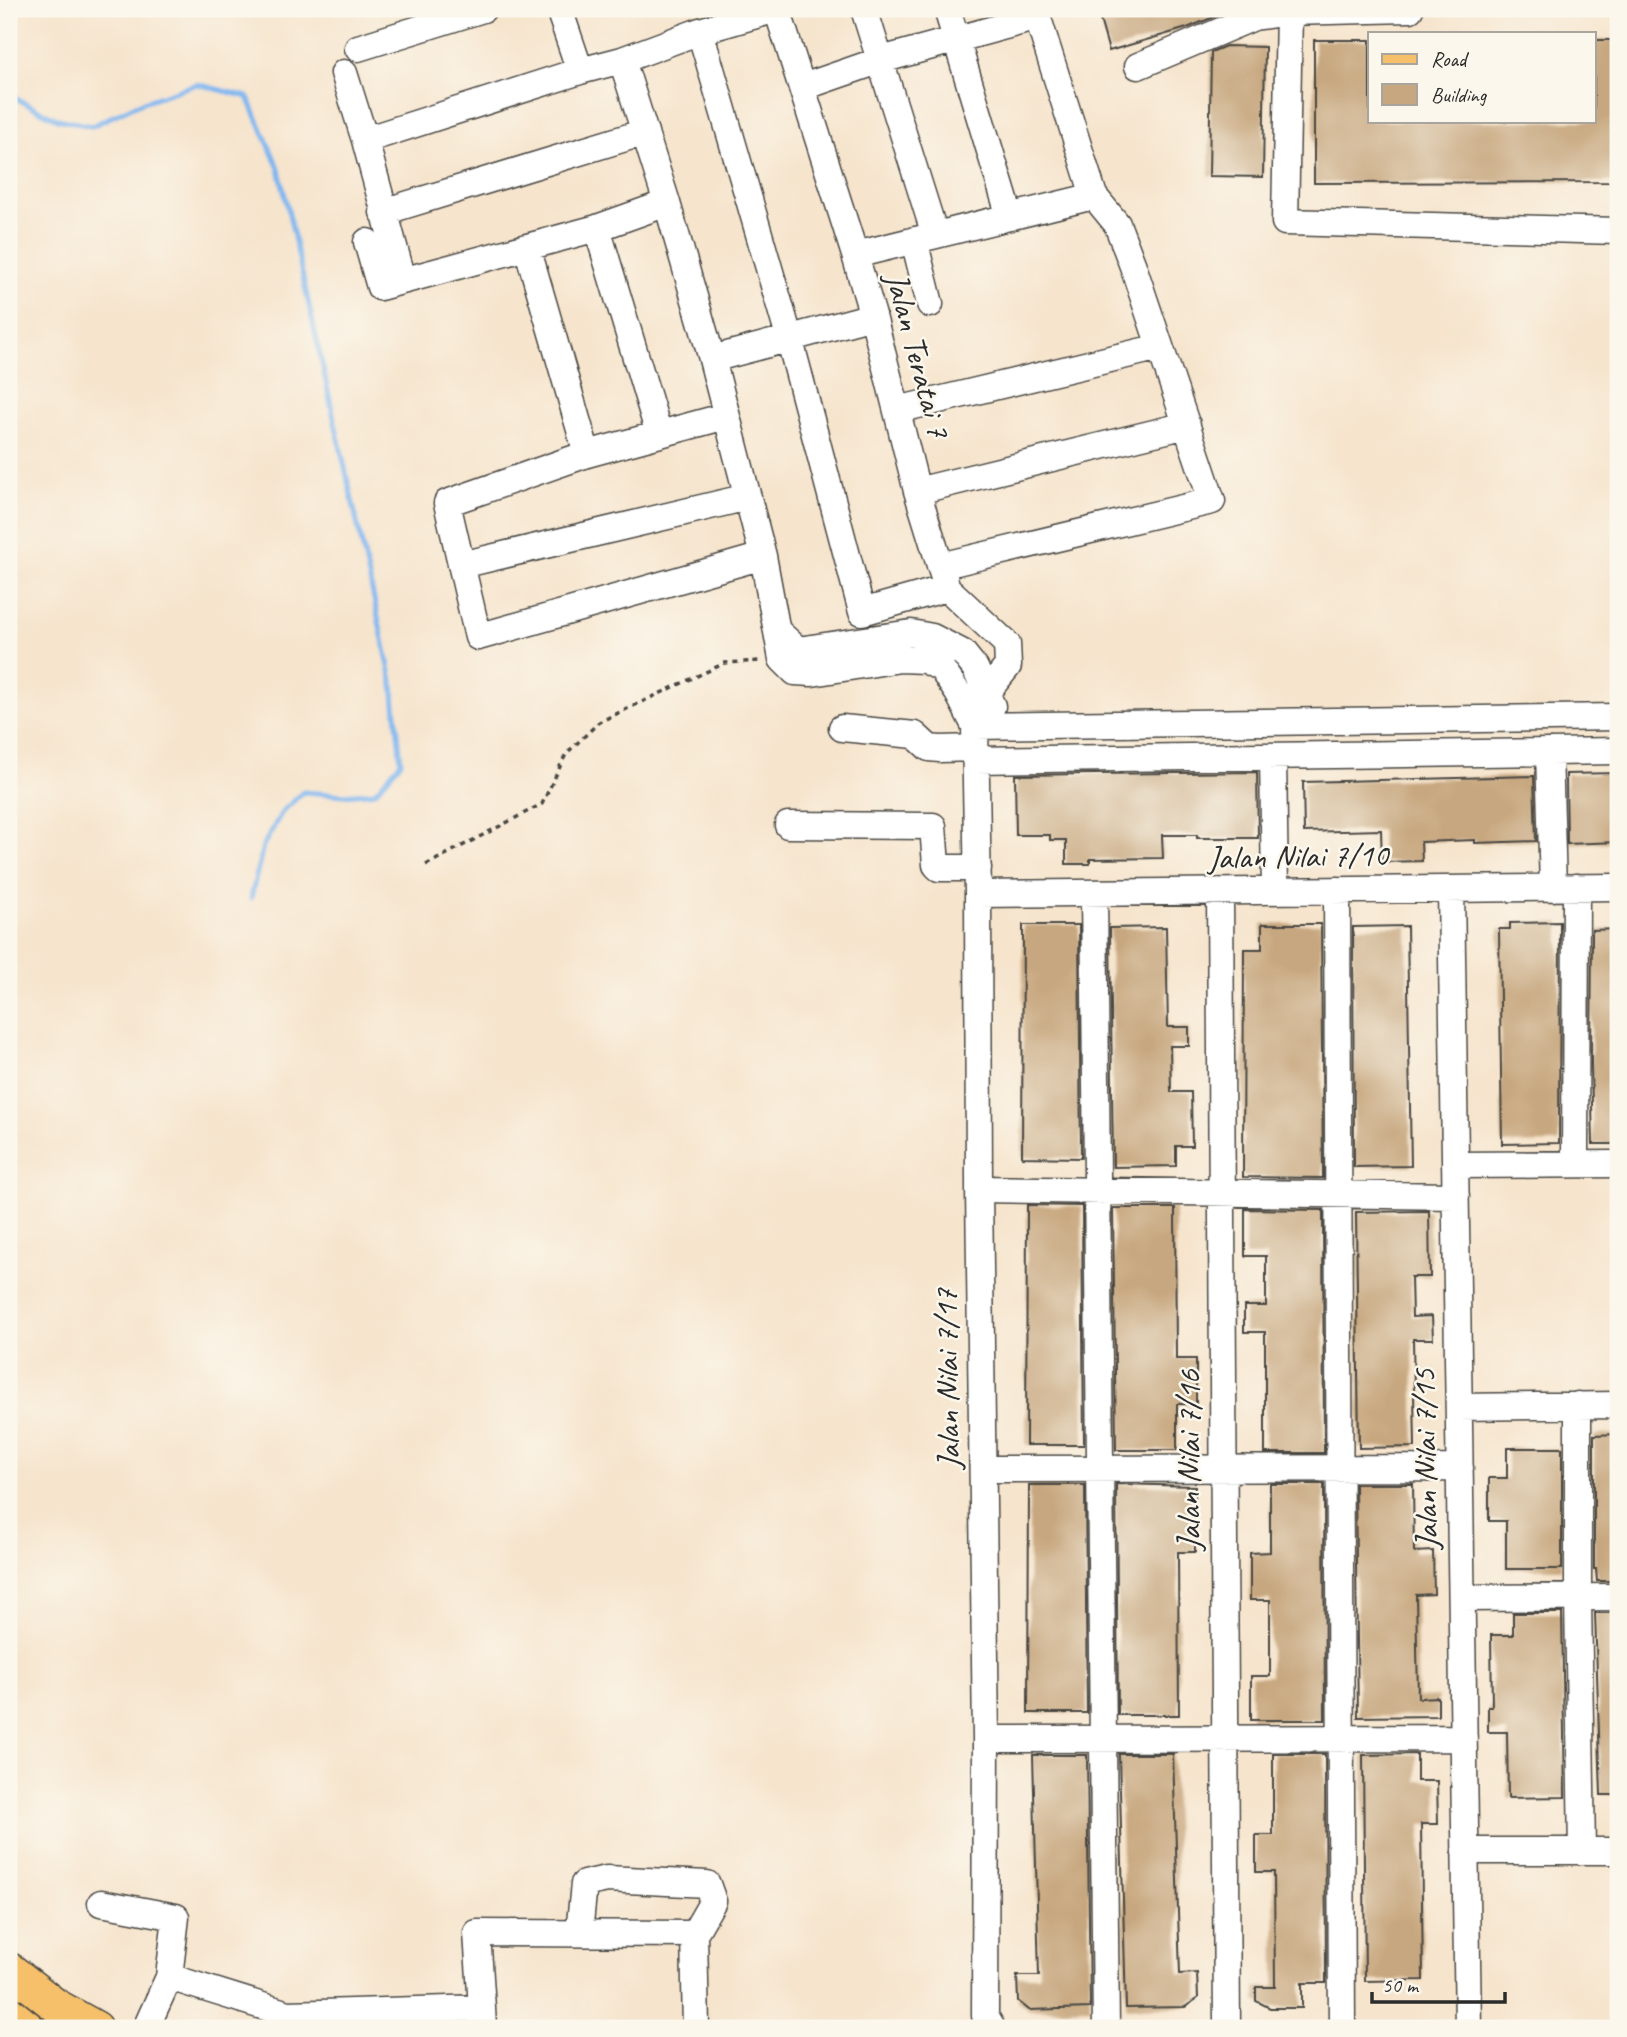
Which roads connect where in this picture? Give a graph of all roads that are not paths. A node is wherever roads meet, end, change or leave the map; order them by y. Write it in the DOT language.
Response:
graph roads {
  1 [pos="483,9"];
  2 [pos="558,9"];
  3 [pos="777,9"];
  4 [pos="864,9"];
  5 [pos="947,9"];
  6 [pos="1410,9"];
  7 [pos="1289,10"];
  8 [pos="1036,13"];
  9 [pos="700,31"];
  10 [pos="956,38"];
  11 [pos="358,48"];
  12 [pos="622,60"];
  13 [pos="881,60"];
  14 [pos="1138,66"];
  15 [pos="580,71"];
  16 [pos="344,73"];
  17 [pos="803,87"];
  18 [pos="645,132"];
  19 [pos="365,140"];
  20 [pos="1094,196"];
  21 [pos="667,203"];
  22 [pos="383,212"];
  23 [pos="1010,217"];
  24 [pos="597,228"];
  25 [pos="1618,231"];
  26 [pos="925,238"];
  27 [pos="367,242"];
  28 [pos="527,247"];
  29 [pos="855,255"];
  30 [pos="402,280"];
  31 [pos="930,304"];
  32 [pos="873,316"];
  33 [pos="789,337"];
  34 [pos="1160,348"];
  35 [pos="712,359"];
  36 [pos="897,410"];
  37 [pos="726,416"];
  38 [pos="1187,425"];
  39 [pos="659,434"];
  40 [pos="587,454"];
  41 [pos="917,491"];
  42 [pos="748,497"];
  43 [pos="763,556"];
  44 [pos="461,565"];
  45 [pos="944,577"];
  46 [pos="777,631"];
  47 [pos="986,693"];
  48 [pos="1618,717"];
  49 [pos="1002,726"];
  50 [pos="842,728"];
  51 [pos="975,745"];
  52 [pos="1618,751"];
  53 [pos="1549,752"];
  54 [pos="1273,755"];
  55 [pos="788,825"];
  56 [pos="978,881"];
  57 [pos="1618,887"];
  58 [pos="1564,888"];
  59 [pos="1451,889"];
  60 [pos="1337,890"];
  61 [pos="1275,891"];
  62 [pos="1220,892"];
  63 [pos="1094,893"];
  64 [pos="1575,1164"];
  65 [pos="1618,1164"];
  66 [pos="1455,1165"];
  67 [pos="979,1189"];
  68 [pos="1097,1191"];
  69 [pos="1222,1193"];
  70 [pos="1338,1195"];
  71 [pos="1456,1196"];
  72 [pos="1578,1405"];
  73 [pos="1618,1405"];
  74 [pos="1459,1408"];
  75 [pos="1100,1468"];
  76 [pos="1224,1468"];
  77 [pos="1339,1468"];
  78 [pos="1460,1468"];
  79 [pos="983,1469"];
  80 [pos="1618,1597"];
  81 [pos="1462,1598"];
  82 [pos="1578,1598"];
  83 [pos="1103,1738"];
  84 [pos="1225,1738"];
  85 [pos="1340,1738"];
  86 [pos="1464,1738"];
  87 [pos="986,1739"];
  88 [pos="1465,1851"];
  89 [pos="1582,1851"];
  90 [pos="1618,1851"];
  91 [pos="101,1903"];
  92 [pos="579,1933"];
  93 [pos="694,1934"];
  94 [pos="9,1969"];
  95 [pos="169,1977"];
  96 [pos="482,2018"];
  97 [pos="96,2028"];
  98 [pos="146,2028"];
  99 [pos="696,2028"];
  100 [pos="992,2028"];
  101 [pos="1106,2028"];
  102 [pos="1227,2028"];
  103 [pos="1342,2028"];
  104 [pos="1468,2028"];
  1 -- 11 [label="street"];
  2 -- 15 [label="street"];
  3 -- 9 [label="street"];
  3 -- 17 [label="street, Jalan Teratai 7"];
  4 -- 13 [label="street"];
  5 -- 10 [label="street"];
  6 -- 7 [label="street"];
  7 -- 14 [label="street"];
  7 -- 25 [label="street"];
  8 -- 10 [label="street"];
  8 -- 20 [label="street"];
  9 -- 12 [label="street"];
  9 -- 33 [label="street"];
  10 -- 13 [label="street"];
  10 -- 23 [label="street"];
  12 -- 15 [label="street"];
  12 -- 18 [label="street"];
  13 -- 17 [label="street"];
  13 -- 26 [label="street"];
  15 -- 19 [label="street"];
  16 -- 19 [label="street"];
  17 -- 29 [label="street, Jalan Teratai 7"];
  18 -- 21 [label="street"];
  18 -- 22 [label="street"];
  19 -- 22 [label="street"];
  20 -- 23 [label="street"];
  20 -- 34 [label="street"];
  21 -- 24 [label="street"];
  21 -- 35 [label="street"];
  22 -- 30 [label="street"];
  23 -- 26 [label="street"];
  24 -- 28 [label="street"];
  24 -- 39 [label="street"];
  26 -- 29 [label="street"];
  26 -- 31 [label="street"];
  27 -- 30 [label="street"];
  28 -- 30 [label="street"];
  28 -- 40 [label="street"];
  29 -- 32 [label="street, Jalan Teratai 7"];
  32 -- 33 [label="street"];
  32 -- 36 [label="street, Jalan Teratai 7"];
  33 -- 35 [label="street"];
  33 -- 45 [label="street"];
  34 -- 36 [label="street"];
  34 -- 38 [label="street"];
  35 -- 37 [label="street"];
  36 -- 41 [label="street, Jalan Teratai 7"];
  37 -- 39 [label="street"];
  37 -- 42 [label="street"];
  38 -- 41 [label="street"];
  38 -- 45 [label="street"];
  39 -- 40 [label="street"];
  40 -- 44 [label="street"];
  41 -- 45 [label="street, Jalan Teratai 7"];
  42 -- 43 [label="street"];
  42 -- 44 [label="street"];
  43 -- 44 [label="street"];
  43 -- 46 [label="street"];
  45 -- 47 [label="street, Jalan Teratai 7"];
  46 -- 47 [label="street"];
  46 -- 51 [label="street"];
  47 -- 49 [label="street"];
  48 -- 49 [label="street"];
  49 -- 51 [label="street"];
  50 -- 51 [label="street"];
  51 -- 54 [label="street"];
  51 -- 56 [label="street, Jalan Nilai 7/17"];
  52 -- 53 [label="street"];
  53 -- 54 [label="street"];
  53 -- 58 [label="street"];
  54 -- 61 [label="street"];
  55 -- 56 [label="street, Jalan Nilai 7/10"];
  56 -- 63 [label="street, Jalan Nilai 7/10"];
  56 -- 67 [label="street, Jalan Nilai 7/17"];
  57 -- 58 [label="street, Jalan Nilai 7/10"];
  58 -- 59 [label="street, Jalan Nilai 7/10"];
  58 -- 64 [label="street"];
  59 -- 60 [label="street, Jalan Nilai 7/10"];
  59 -- 66 [label="street, Jalan Nilai 7/15"];
  60 -- 61 [label="street, Jalan Nilai 7/10"];
  60 -- 70 [label="street"];
  61 -- 62 [label="street, Jalan Nilai 7/10"];
  62 -- 63 [label="street, Jalan Nilai 7/10"];
  62 -- 69 [label="street, Jalan Nilai 7/16"];
  63 -- 68 [label="street"];
  64 -- 65 [label="street"];
  64 -- 66 [label="street"];
  66 -- 71 [label="street, Jalan Nilai 7/15"];
  67 -- 68 [label="street"];
  67 -- 79 [label="street, Jalan Nilai 7/17"];
  68 -- 69 [label="street"];
  68 -- 75 [label="street"];
  69 -- 70 [label="street"];
  69 -- 76 [label="street, Jalan Nilai 7/16"];
  70 -- 71 [label="street"];
  70 -- 77 [label="street"];
  71 -- 74 [label="street, Jalan Nilai 7/15"];
  72 -- 73 [label="street"];
  72 -- 74 [label="street"];
  72 -- 82 [label="street"];
  74 -- 78 [label="street, Jalan Nilai 7/15"];
  75 -- 76 [label="street"];
  75 -- 79 [label="street"];
  75 -- 83 [label="street"];
  76 -- 77 [label="street"];
  76 -- 84 [label="street, Jalan Nilai 7/16"];
  77 -- 78 [label="street"];
  77 -- 85 [label="street"];
  78 -- 81 [label="street, Jalan Nilai 7/15"];
  79 -- 87 [label="street, Jalan Nilai 7/17"];
  80 -- 82 [label="street"];
  81 -- 82 [label="street"];
  81 -- 86 [label="street, Jalan Nilai 7/15"];
  82 -- 89 [label="street"];
  83 -- 84 [label="street"];
  83 -- 87 [label="street"];
  83 -- 101 [label="street"];
  84 -- 85 [label="street"];
  84 -- 102 [label="street, Jalan Nilai 7/16"];
  85 -- 86 [label="street"];
  85 -- 103 [label="street"];
  86 -- 88 [label="street, Jalan Nilai 7/15"];
  87 -- 100 [label="street, Jalan Nilai 7/17"];
  88 -- 89 [label="street"];
  88 -- 104 [label="street, Jalan Nilai 7/15"];
  89 -- 90 [label="street"];
  91 -- 95 [label="street"];
  92 -- 93 [label="street"];
  92 -- 93 [label="street"];
  92 -- 96 [label="street"];
  93 -- 99 [label="street"];
  94 -- 97 [label="main road"];
  95 -- 96 [label="street"];
  95 -- 98 [label="street"];
}
